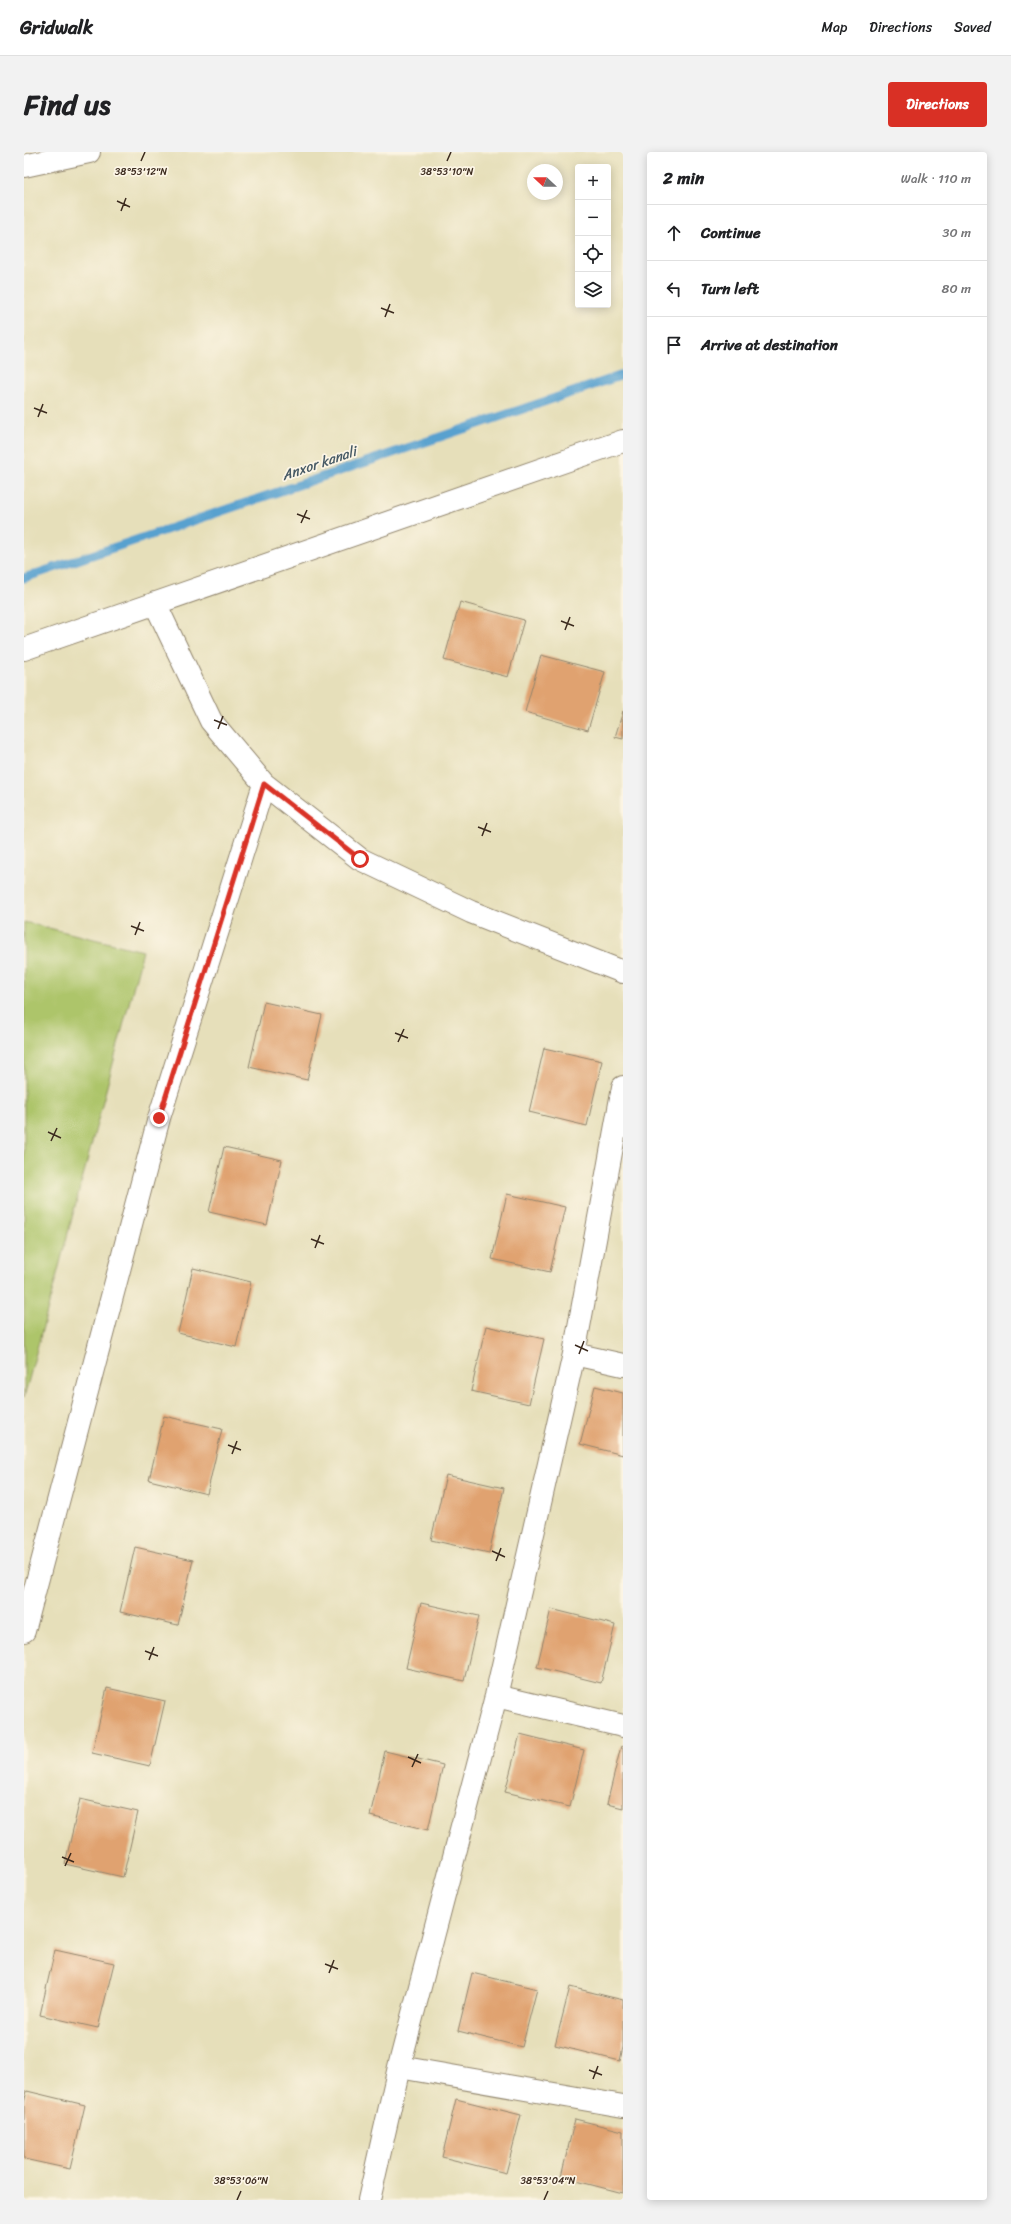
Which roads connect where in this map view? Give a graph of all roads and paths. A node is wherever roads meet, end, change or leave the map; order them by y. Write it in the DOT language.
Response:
graph roads {
  1 [pos="89,152"];
  2 [pos="68,154"];
  3 [pos="24,166"];
  4 [pos="623,441"];
  5 [pos="155,603"];
  6 [pos="24,649"];
  7 [pos="264,784"];
  8 [pos="623,972"];
  9 [pos="623,1087"];
  10 [pos="574,1354"];
  11 [pos="623,1366"];
  12 [pos="24,1631"];
  13 [pos="496,1696"];
  14 [pos="623,1726"];
  15 [pos="399,2067"];
  16 [pos="623,2106"];
  17 [pos="369,2200"];
  1 -- 2 [label="street"];
  2 -- 3 [label="street"];
  4 -- 5 [label="street"];
  5 -- 6 [label="street"];
  5 -- 7 [label="street"];
  7 -- 8 [label="street"];
  7 -- 12 [label="street"];
  9 -- 10 [label="street"];
  10 -- 11 [label="street"];
  10 -- 13 [label="street"];
  13 -- 14 [label="street"];
  13 -- 15 [label="street"];
  15 -- 16 [label="street"];
  15 -- 17 [label="street"];
}
